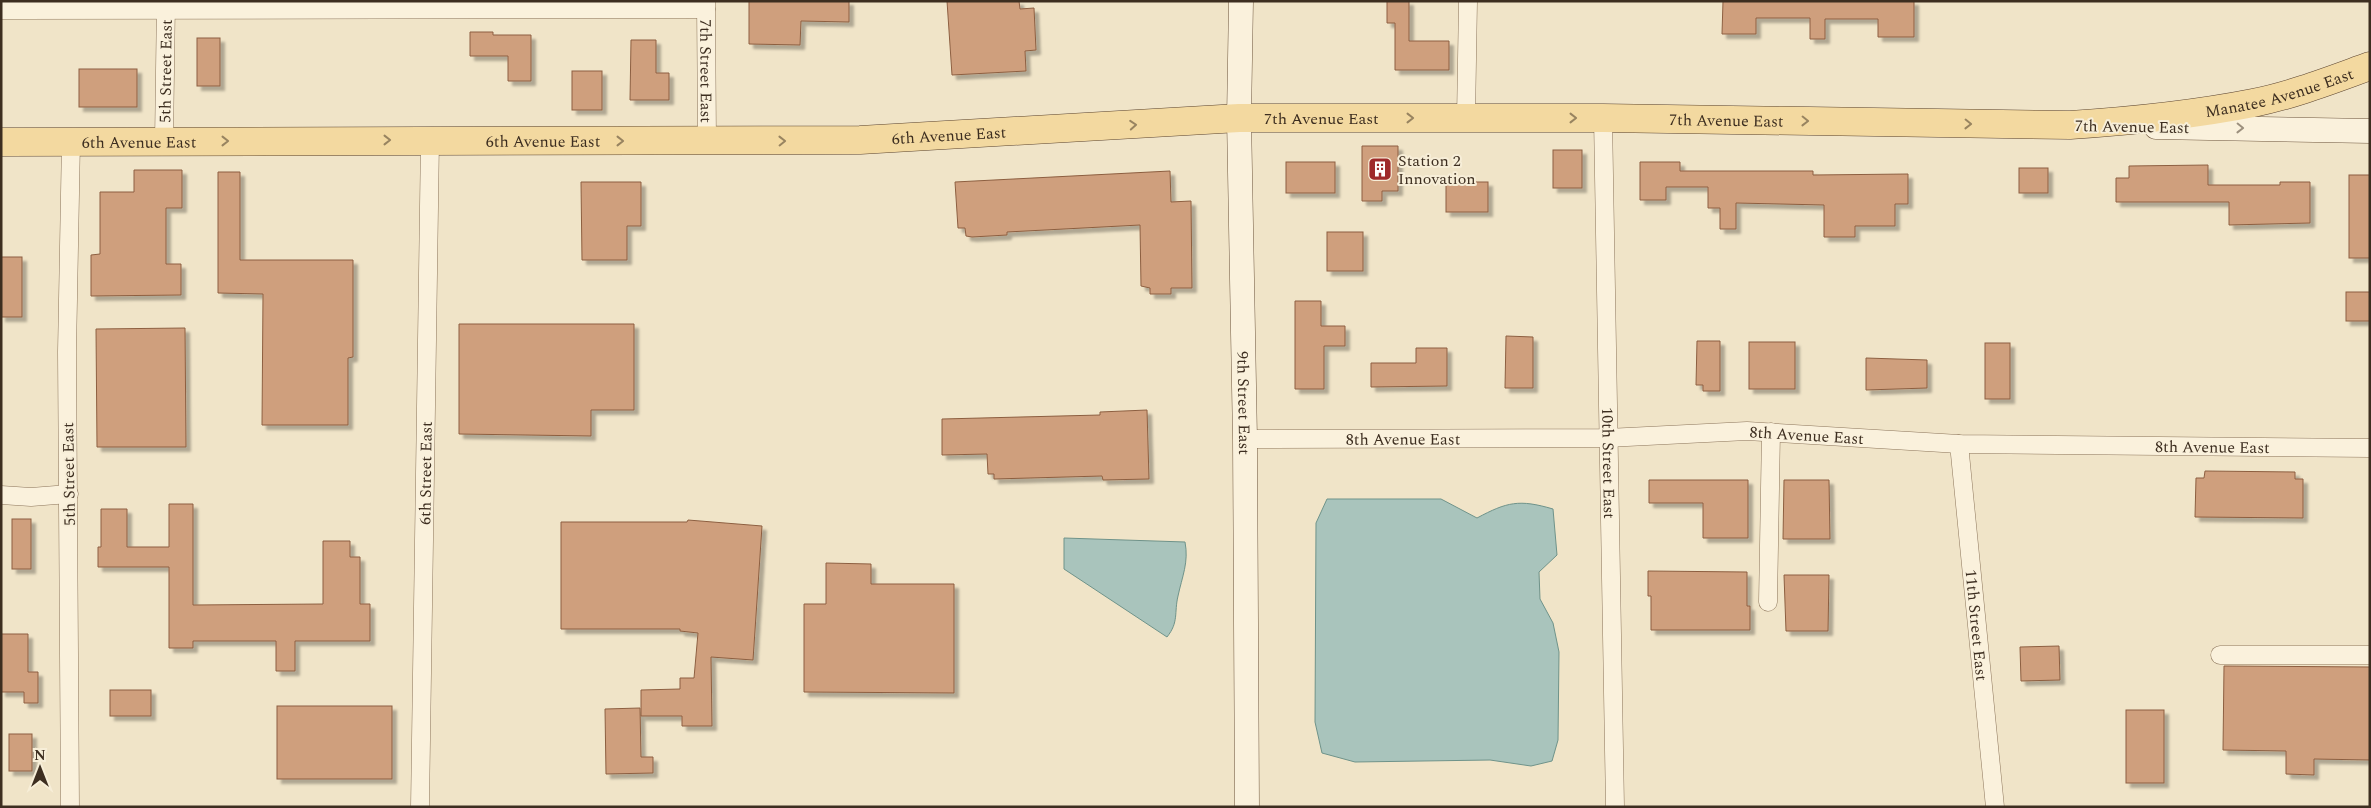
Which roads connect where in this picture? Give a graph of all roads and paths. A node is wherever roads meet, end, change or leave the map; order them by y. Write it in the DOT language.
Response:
graph roads {
  1 [pos="1242,1"];
  2 [pos="1468,1"];
  3 [pos="706,5"];
  4 [pos="166,6"];
  5 [pos="1,10"];
  6 [pos="2370,66"];
  7 [pos="1239,118"];
  8 [pos="1466,118"];
  9 [pos="1603,118"];
  10 [pos="2070,125"];
  11 [pos="1084,128"];
  12 [pos="2370,131"];
  13 [pos="430,140"];
  14 [pos="71,141"];
  15 [pos="164,141"];
  16 [pos="1,142"];
  17 [pos="706,142"];
  18 [pos="1770,432"];
  19 [pos="1607,438"];
  20 [pos="1245,439"];
  21 [pos="1959,444"];
  22 [pos="2370,448"];
  23 [pos="69,494"];
  24 [pos="1,496"];
  25 [pos="1768,602"];
  26 [pos="2220,655"];
  27 [pos="2370,655"];
  28 [pos="70,807"];
  29 [pos="420,807"];
  30 [pos="1247,807"];
  31 [pos="1615,807"];
  32 [pos="1995,807"];
  1 -- 7 [label="street, 9th Street East"];
  2 -- 8 [label="street"];
  3 -- 4 [label="street"];
  3 -- 17 [label="street, 7th Street East"];
  4 -- 5 [label="street"];
  4 -- 15 [label="street, 5th Street East"];
  6 -- 10 [label="main road, Manatee Avenue East"];
  7 -- 8 [label="main road, 7th Avenue East, one-way"];
  11 -- 7 [label="main road, 7th Avenue East, one-way"];
  7 -- 20 [label="street, 9th Street East"];
  8 -- 9 [label="main road, 7th Avenue East, one-way"];
  9 -- 10 [label="main road, 7th Avenue East, one-way"];
  9 -- 19 [label="street, 10th Street East"];
  10 -- 12 [label="street, 7th Avenue East, one-way"];
  17 -- 11 [label="main road, 6th Avenue East, one-way"];
  15 -- 13 [label="main road, 6th Avenue East, one-way"];
  13 -- 17 [label="main road, 6th Avenue East, one-way"];
  13 -- 29 [label="street, 6th Street East"];
  14 -- 15 [label="main road, 6th Avenue East"];
  14 -- 16 [label="main road, 6th Avenue East"];
  14 -- 23 [label="street, 5th Street East"];
  18 -- 19 [label="street, 8th Avenue East"];
  18 -- 21 [label="street, 8th Avenue East"];
  18 -- 25 [label="street"];
  19 -- 20 [label="street, 8th Avenue East"];
  19 -- 31 [label="street, 10th Street East"];
  20 -- 30 [label="street, 9th Street East"];
  21 -- 22 [label="street, 8th Avenue East"];
  21 -- 32 [label="street, 11th Street East"];
  23 -- 24 [label="street"];
  23 -- 28 [label="street, 5th Street East"];
  26 -- 27 [label="street"];
}
